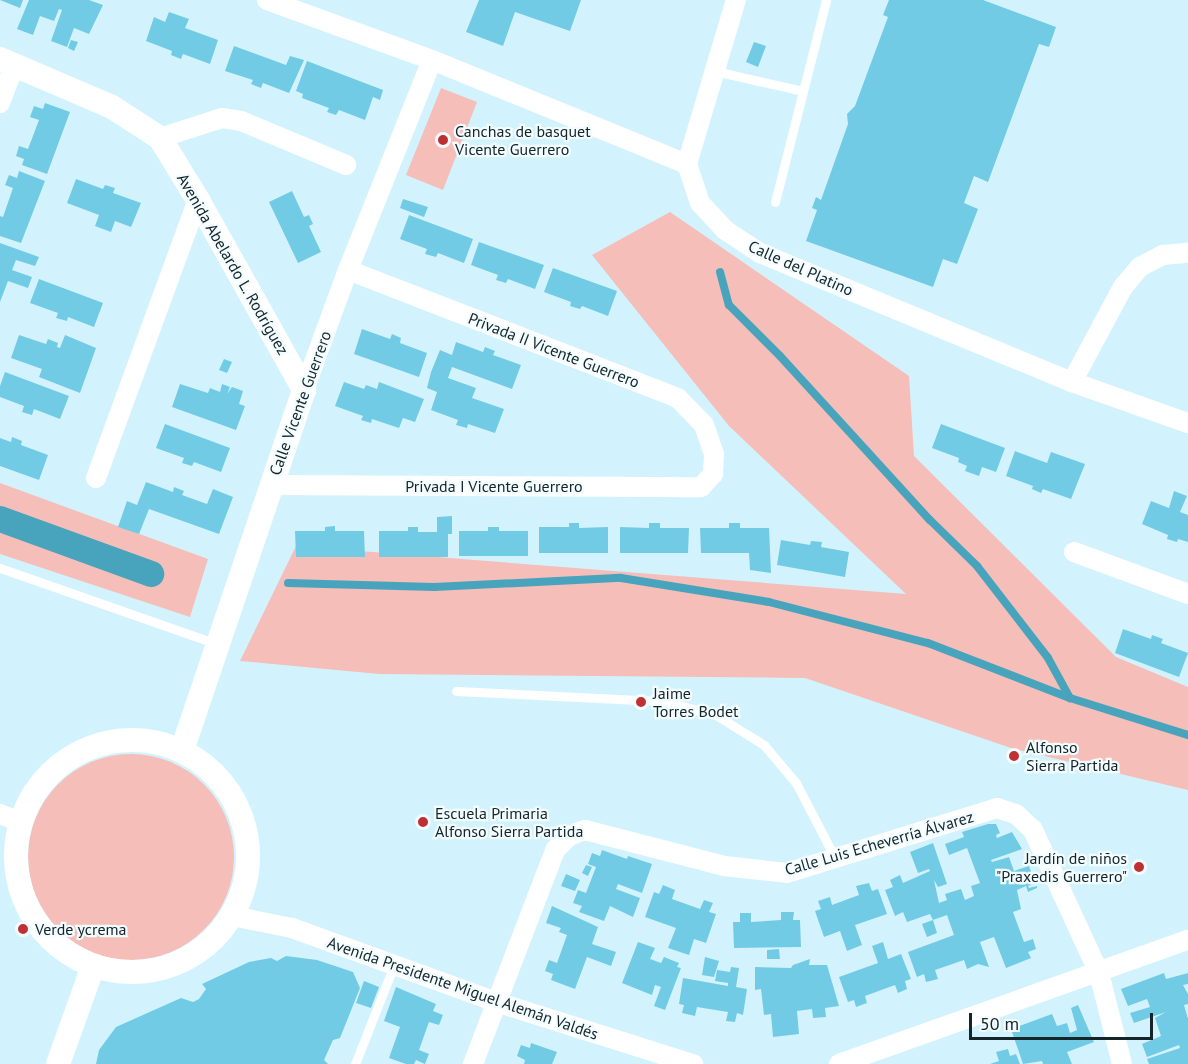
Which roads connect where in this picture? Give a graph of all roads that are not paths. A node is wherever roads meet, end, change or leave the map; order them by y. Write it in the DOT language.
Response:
graph roads {
  1 [pos="267,0"];
  2 [pos="736,0"];
  3 [pos="826,0"];
  4 [pos="432,60"];
  5 [pos="7,62"];
  6 [pos="715,71"];
  7 [pos="803,91"];
  8 [pos="0,103"];
  9 [pos="160,138"];
  10 [pos="687,164"];
  11 [pos="346,165"];
  12 [pos="198,200"];
  13 [pos="775,202"];
  14 [pos="1188,253"];
  15 [pos="348,270"];
  16 [pos="1072,382"];
  17 [pos="304,390"];
  18 [pos="1188,423"];
  19 [pos="713,474"];
  20 [pos="96,478"];
  21 [pos="270,485"];
  22 [pos="1074,552"];
  23 [pos="0,568"];
  24 [pos="1188,594"];
  25 [pos="217,644"];
  26 [pos="456,691"];
  27 [pos="182,751"];
  28 [pos="10,818"];
  29 [pos="835,858"];
  30 [pos="232,916"];
  31 [pos="1188,940"];
  32 [pos="394,965"];
  33 [pos="93,966"];
  34 [pos="1099,973"];
  35 [pos="496,1002"];
  36 [pos="58,1064"];
  37 [pos="355,1064"];
  38 [pos="472,1064"];
  39 [pos="693,1064"];
  40 [pos="839,1064"];
  41 [pos="1122,1064"];
  1 -- 4 [label="street"];
  2 -- 6 [label="street"];
  3 -- 7 [label="lane"];
  4 -- 10 [label="street"];
  4 -- 15 [label="street, Calle Vicente Guerrero"];
  5 -- 8 [label="street"];
  5 -- 9 [label="street, Avenida Abelardo L. Rodríguez"];
  6 -- 7 [label="lane"];
  6 -- 10 [label="street"];
  7 -- 13 [label="lane"];
  9 -- 11 [label="street"];
  9 -- 12 [label="street, Avenida Abelardo L. Rodríguez"];
  10 -- 16 [label="street, Calle del Platino"];
  12 -- 17 [label="street, Avenida Abelardo L. Rodríguez"];
  12 -- 20 [label="street"];
  14 -- 16 [label="street"];
  15 -- 17 [label="street, Calle Vicente Guerrero"];
  15 -- 19 [label="street, Privada II Vicente Guerrero"];
  16 -- 18 [label="street, Calle del Platino"];
  17 -- 21 [label="street, Calle Vicente Guerrero"];
  19 -- 21 [label="street, Privada I Vicente Guerrero"];
  21 -- 25 [label="street, Calle Vicente Guerrero"];
  22 -- 24 [label="street"];
  23 -- 25 [label="lane"];
  25 -- 27 [label="street, Calle Vicente Guerrero"];
  26 -- 29 [label="lane"];
  27 -- 28 [label="street"];
  27 -- 30 [label="street"];
  28 -- 33 [label="street"];
  29 -- 34 [label="street, Calle Luis Echeverría Álvarez"];
  29 -- 35 [label="street, Calle Luis Echeverría Álvarez"];
  30 -- 32 [label="street, Avenida Presidente Miguel Alemán Valdés"];
  30 -- 33 [label="street"];
  31 -- 34 [label="street"];
  32 -- 35 [label="street, Avenida Presidente Miguel Alemán Valdés"];
  32 -- 37 [label="lane"];
  33 -- 36 [label="street"];
  34 -- 40 [label="street"];
  34 -- 41 [label="street, Calle Luis Echeverría Álvarez"];
  35 -- 38 [label="street, Calle Luis Echeverría Álvarez"];
  35 -- 39 [label="street, Avenida Presidente Miguel Alemán Valdés"];
}
